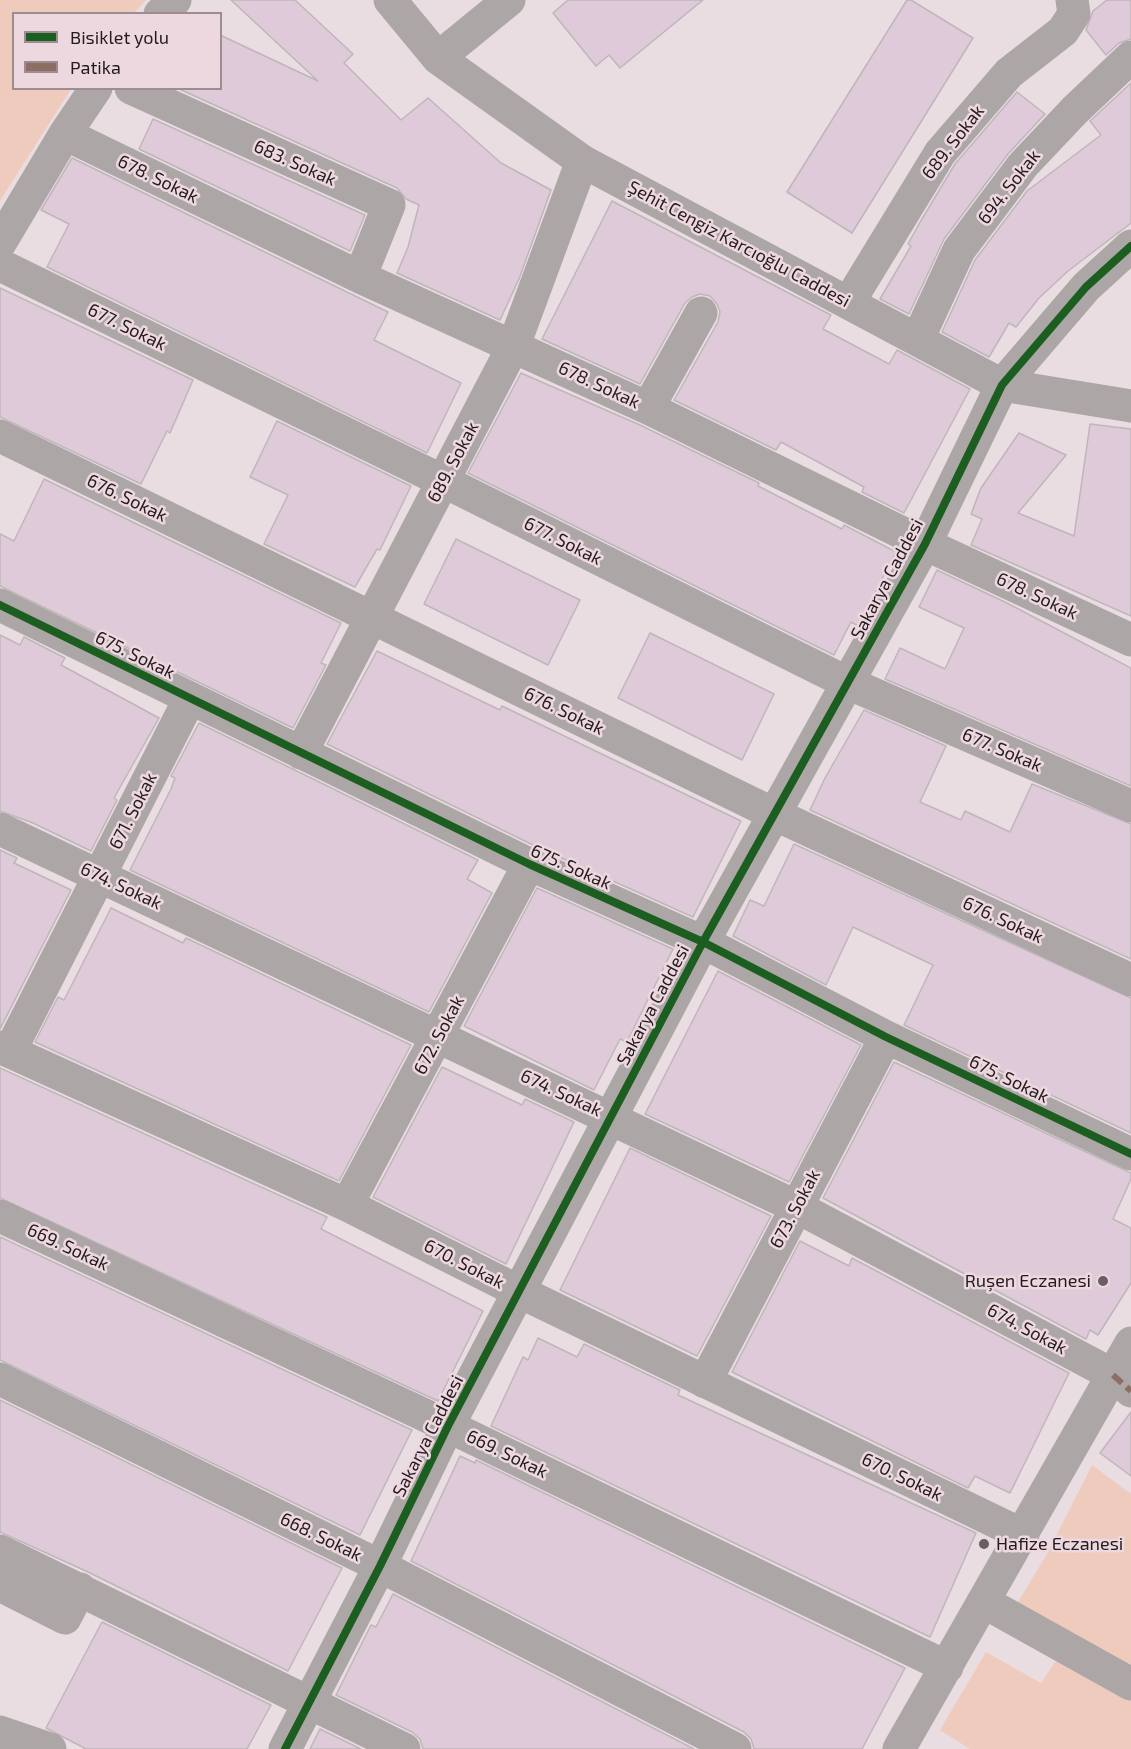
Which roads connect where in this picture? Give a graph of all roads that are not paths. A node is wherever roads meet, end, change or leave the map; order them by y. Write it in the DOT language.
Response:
graph roads {
  1 [pos="175,0"];
  2 [pos="390,0"];
  3 [pos="509,0"];
  4 [pos="1072,0"];
  5 [pos="162,12"];
  6 [pos="1131,57"];
  7 [pos="438,58"];
  8 [pos="95,90"];
  9 [pos="135,90"];
  10 [pos="65,134"];
  11 [pos="582,161"];
  12 [pos="0,243"];
  13 [pos="1131,246"];
  14 [pos="0,265"];
  15 [pos="360,277"];
  16 [pos="849,302"];
  17 [pos="701,314"];
  18 [pos="918,339"];
  19 [pos="514,345"];
  20 [pos="1002,385"];
  21 [pos="1131,406"];
  22 [pos="648,408"];
  23 [pos="0,436"];
  24 [pos="443,481"];
  25 [pos="925,544"];
  26 [pos="0,605"];
  27 [pos="372,617"];
  28 [pos="1131,640"];
  29 [pos="848,683"];
  30 [pos="190,699"];
  31 [pos="301,753"];
  32 [pos="1131,806"];
  33 [pos="774,814"];
  34 [pos="0,829"];
  35 [pos="529,864"];
  36 [pos="99,876"];
  37 [pos="703,942"];
  38 [pos="1131,980"];
  39 [pos="438,1036"];
  40 [pos="885,1037"];
  41 [pos="5,1049"];
  42 [pos="611,1117"];
  43 [pos="1131,1154"];
  44 [pos="346,1205"];
  45 [pos="797,1207"];
  46 [pos="0,1216"];
  47 [pos="520,1292"];
  48 [pos="1131,1343"];
  49 [pos="0,1379"];
  50 [pos="705,1382"];
  51 [pos="1122,1383"];
  52 [pos="448,1426"];
  53 [pos="1023,1535"];
  54 [pos="0,1551"];
  55 [pos="380,1566"];
  56 [pos="0,1585"];
  57 [pos="80,1589"];
  58 [pos="984,1602"];
  59 [pos="947,1667"];
  60 [pos="1131,1684"];
  61 [pos="310,1701"];
  62 [pos="0,1732"];
  63 [pos="4,1749"];
  64 [pos="50,1749"];
  65 [pos="285,1749"];
  66 [pos="404,1749"];
  67 [pos="735,1749"];
  68 [pos="899,1749"];
  1 -- 5 [label="street"];
  2 -- 7 [label="street, Şehit Cengiz Karcıoğlu Caddesi"];
  3 -- 7 [label="street"];
  4 -- 16 [label="street, 689. Sokak"];
  6 -- 18 [label="street, 694. Sokak"];
  7 -- 11 [label="street, Şehit Cengiz Karcıoğlu Caddesi"];
  8 -- 10 [label="street"];
  9 -- 15 [label="street, 683. Sokak"];
  10 -- 12 [label="street"];
  10 -- 15 [label="street, 678. Sokak"];
  11 -- 16 [label="street, Şehit Cengiz Karcıoğlu Caddesi"];
  11 -- 19 [label="street, 689. Sokak"];
  13 -- 20 [label="street, Sakarya Caddesi"];
  14 -- 24 [label="street, 677. Sokak"];
  15 -- 19 [label="street, 678. Sokak"];
  16 -- 18 [label="street, Şehit Cengiz Karcıoğlu Caddesi"];
  17 -- 22 [label="street"];
  18 -- 20 [label="street, Şehit Cengiz Karcıoğlu Caddesi"];
  19 -- 22 [label="street, 678. Sokak"];
  19 -- 24 [label="street, 689. Sokak"];
  20 -- 21 [label="street, Şehit Cengiz Karcıoğlu Caddesi"];
  20 -- 25 [label="street, Sakarya Caddesi"];
  22 -- 25 [label="street, 678. Sokak"];
  23 -- 27 [label="street, 676. Sokak"];
  24 -- 27 [label="street, 689. Sokak"];
  24 -- 29 [label="street, 677. Sokak"];
  25 -- 28 [label="street, 678. Sokak"];
  25 -- 29 [label="street, Sakarya Caddesi"];
  26 -- 30 [label="street, 675. Sokak"];
  27 -- 31 [label="street, 689. Sokak"];
  27 -- 33 [label="street, 676. Sokak"];
  29 -- 32 [label="street, 677. Sokak"];
  29 -- 33 [label="street, Sakarya Caddesi"];
  30 -- 31 [label="street, 675. Sokak"];
  30 -- 36 [label="street, 671. Sokak"];
  31 -- 35 [label="street, 675. Sokak"];
  33 -- 37 [label="street, Sakarya Caddesi"];
  33 -- 38 [label="street, 676. Sokak"];
  34 -- 36 [label="street, 674. Sokak"];
  35 -- 37 [label="street, 675. Sokak"];
  35 -- 39 [label="street, 672. Sokak"];
  36 -- 39 [label="street, 674. Sokak"];
  36 -- 41 [label="street, 671. Sokak"];
  37 -- 40 [label="street, 675. Sokak"];
  37 -- 42 [label="street, Sakarya Caddesi"];
  39 -- 42 [label="street, 674. Sokak"];
  39 -- 44 [label="street, 672. Sokak"];
  40 -- 43 [label="street, 675. Sokak"];
  40 -- 45 [label="street, 673. Sokak"];
  41 -- 44 [label="street, 670. Sokak"];
  42 -- 45 [label="street, 674. Sokak"];
  42 -- 47 [label="street, Sakarya Caddesi"];
  44 -- 47 [label="street, 670. Sokak"];
  45 -- 50 [label="street, 673. Sokak"];
  45 -- 51 [label="street, 674. Sokak"];
  46 -- 52 [label="street, 669. Sokak"];
  47 -- 50 [label="street, 670. Sokak"];
  47 -- 52 [label="street, Sakarya Caddesi"];
  48 -- 51 [label="street"];
  49 -- 55 [label="street, 668. Sokak"];
  50 -- 53 [label="street, 670. Sokak"];
  51 -- 53 [label="street"];
  52 -- 55 [label="street, Sakarya Caddesi"];
  52 -- 59 [label="street, 669. Sokak"];
  53 -- 58 [label="street"];
  54 -- 57 [label="street"];
  55 -- 61 [label="street, Sakarya Caddesi"];
  55 -- 67 [label="street, 668. Sokak"];
  56 -- 57 [label="street"];
  57 -- 61 [label="street"];
  58 -- 59 [label="street"];
  58 -- 60 [label="street"];
  59 -- 68 [label="street"];
  61 -- 65 [label="street, Sakarya Caddesi"];
  61 -- 66 [label="street"];
  62 -- 63 [label="street"];
  62 -- 64 [label="street"];
}
